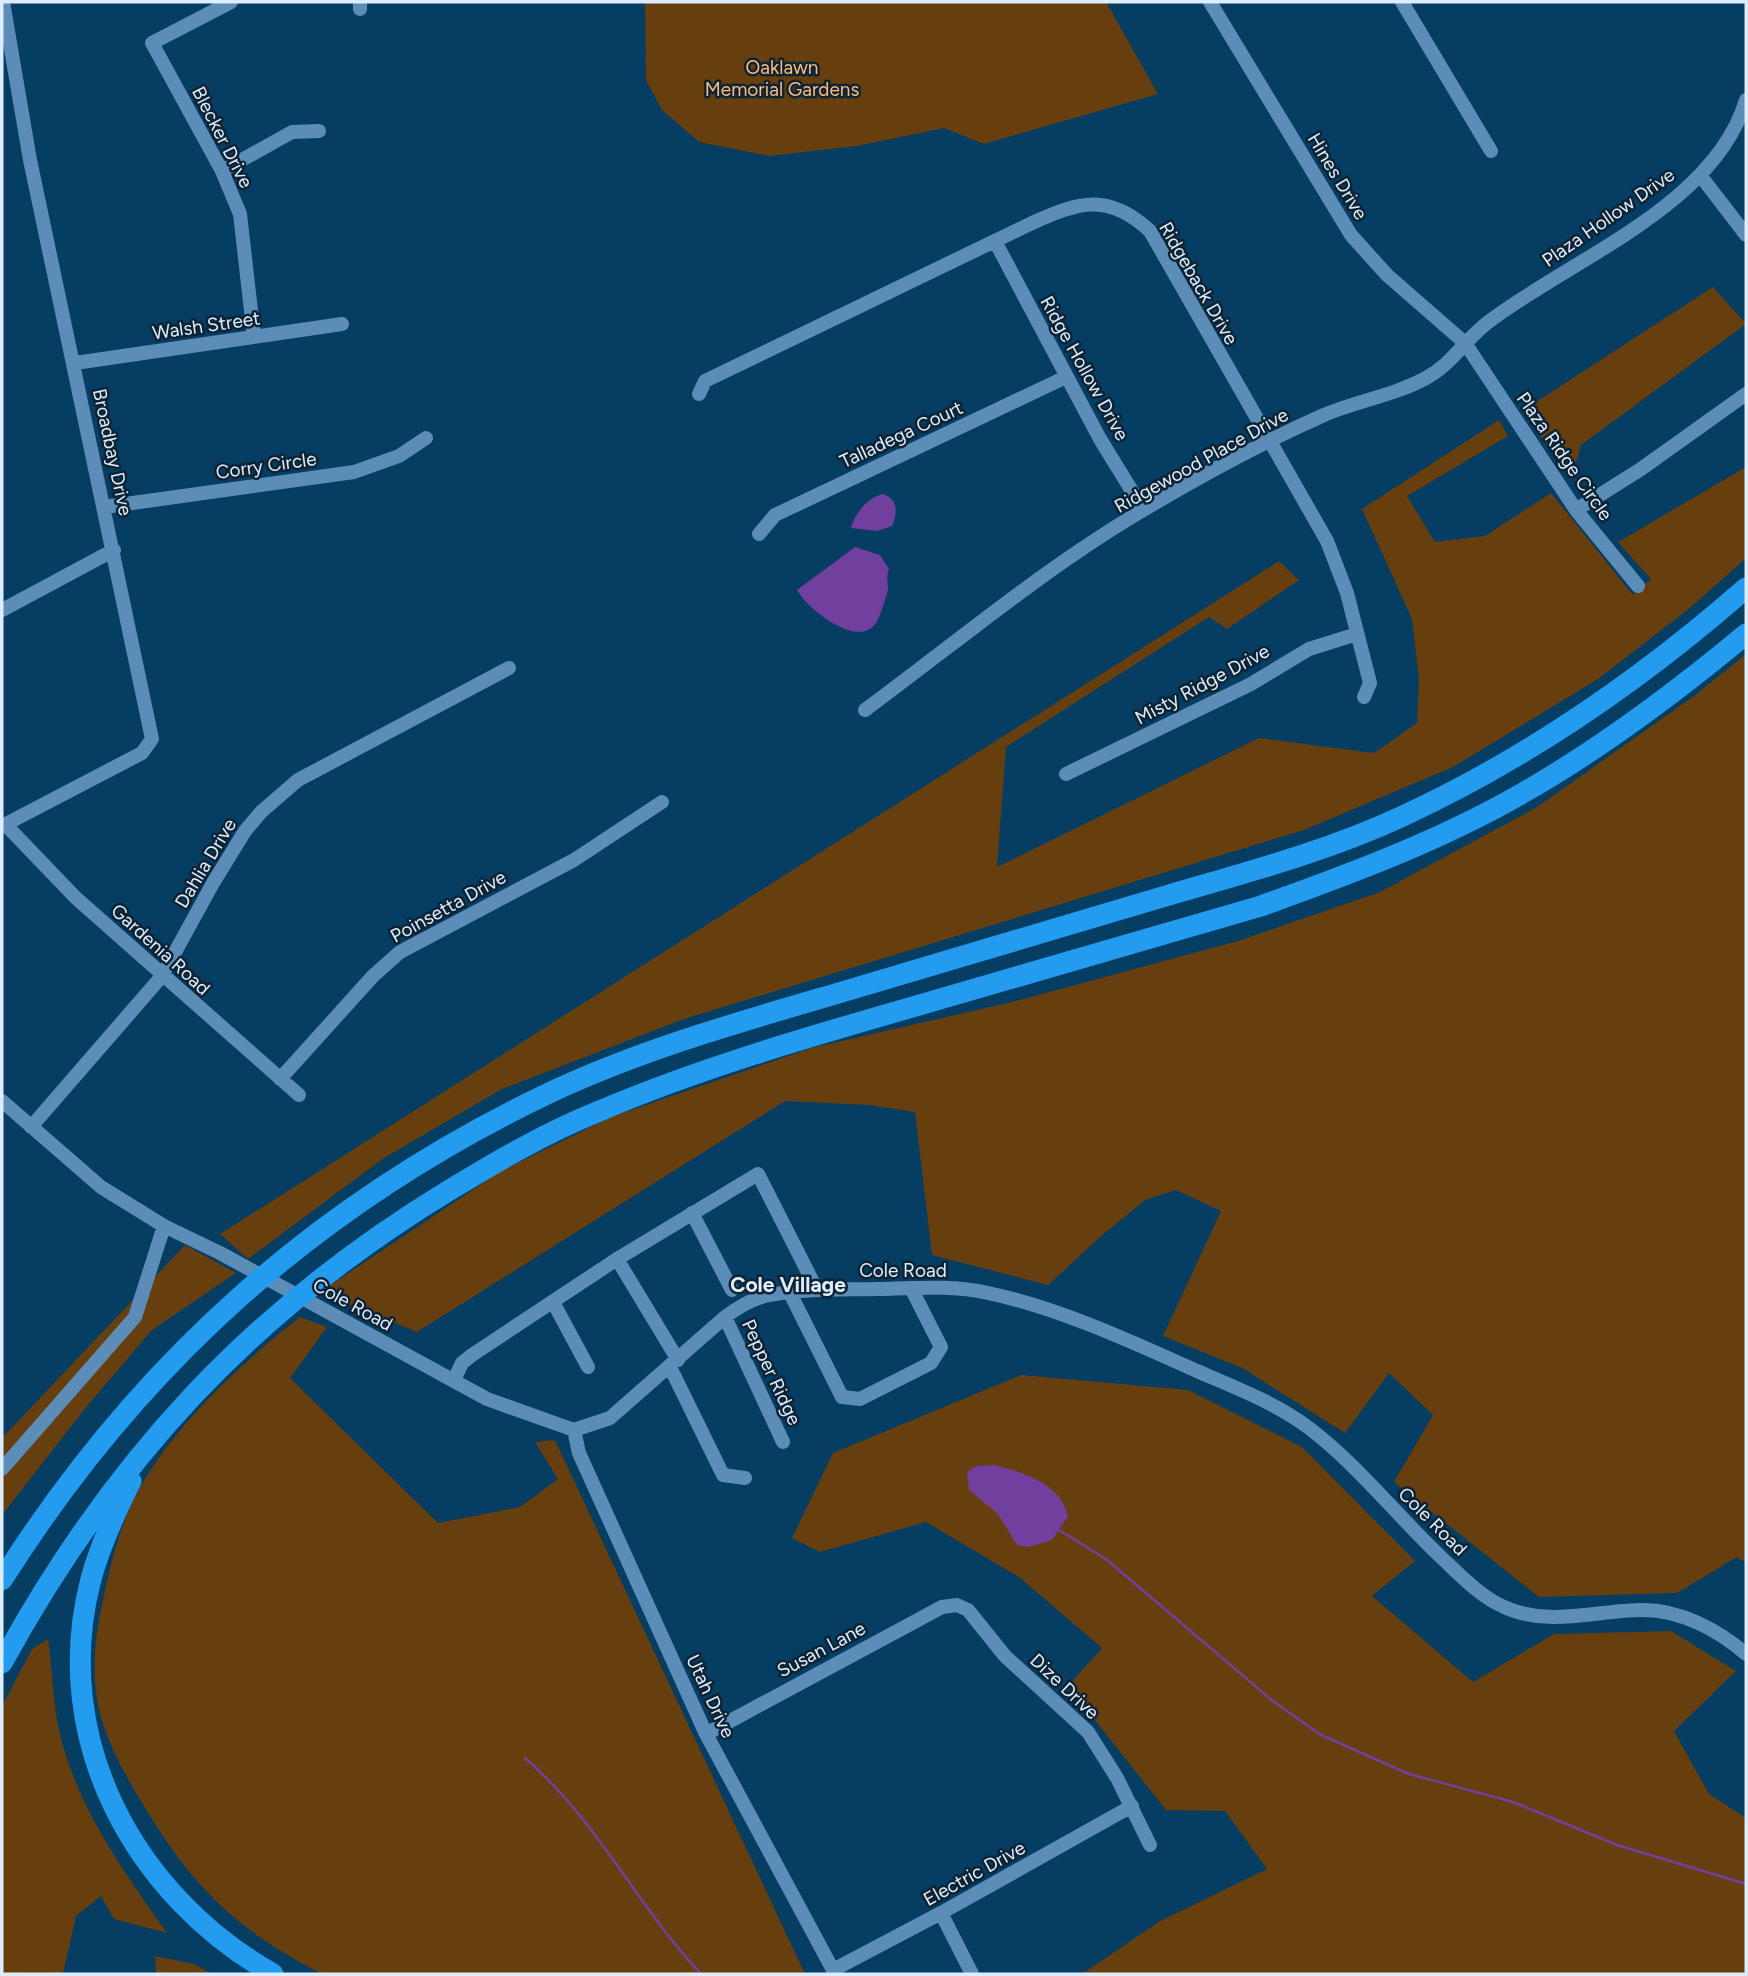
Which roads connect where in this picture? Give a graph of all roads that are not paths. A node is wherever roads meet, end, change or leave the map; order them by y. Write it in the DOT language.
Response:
graph roads {
  1 [pos="4,2"];
  2 [pos="231,2"];
  3 [pos="1210,2"];
  4 [pos="1402,2"];
  5 [pos="1746,100"];
  6 [pos="319,131"];
  7 [pos="1491,151"];
  8 [pos="222,172"];
  9 [pos="1700,175"];
  10 [pos="1746,235"];
  11 [pos="996,243"];
  12 [pos="342,324"];
  13 [pos="254,337"];
  14 [pos="1465,343"];
  15 [pos="75,363"];
  16 [pos="1066,377"];
  17 [pos="699,394"];
  18 [pos="1746,394"];
  19 [pos="426,438"];
  20 [pos="1269,443"];
  21 [pos="104,507"];
  22 [pos="1143,509"];
  23 [pos="1576,510"];
  24 [pos="759,534"];
  25 [pos="114,550"];
  26 [pos="1638,586"];
  27 [pos="1746,588"];
  28 [pos="2,610"];
  29 [pos="1357,634"];
  30 [pos="1746,634"];
  31 [pos="509,668"];
  32 [pos="1364,697"];
  33 [pos="865,710"];
  34 [pos="1066,774"];
  35 [pos="662,802"];
  36 [pos="3,825"];
  37 [pos="162,976"];
  38 [pos="280,1079"];
  39 [pos="299,1095"];
  40 [pos="2,1101"];
  41 [pos="31,1127"];
  42 [pos="692,1213"];
  43 [pos="164,1226"];
  44 [pos="617,1259"];
  45 [pos="732,1290"];
  46 [pos="817,1290"];
  47 [pos="790,1293"];
  48 [pos="913,1293"];
  49 [pos="553,1302"];
  50 [pos="725,1317"];
  51 [pos="674,1361"];
  52 [pos="588,1367"];
  53 [pos="454,1380"];
  54 [pos="574,1430"];
  55 [pos="150,1441"];
  56 [pos="783,1443"];
  57 [pos="2,1469"];
  58 [pos="746,1478"];
  59 [pos="2,1580"];
  60 [pos="957,1605"];
  61 [pos="1746,1654"];
  62 [pos="2,1663"];
  63 [pos="706,1734"];
  64 [pos="1132,1806"];
  65 [pos="1150,1845"];
  66 [pos="941,1913"];
  67 [pos="833,1970"];
  68 [pos="273,1974"];
  69 [pos="972,1974"];
  1 -- 15 [label="street, Broadbay Drive"];
  2 -- 8 [label="street, Blecker Drive"];
  3 -- 14 [label="street, Hines Drive"];
  4 -- 7 [label="street"];
  5 -- 9 [label="street, Plaza Hollow Drive"];
  6 -- 8 [label="street"];
  8 -- 13 [label="street, Blecker Drive"];
  9 -- 10 [label="street"];
  9 -- 14 [label="street, Plaza Hollow Drive"];
  11 -- 16 [label="street, Ridge Hollow Drive"];
  11 -- 17 [label="street, Ridgeback Drive"];
  11 -- 20 [label="street, Ridgeback Drive"];
  12 -- 13 [label="street, Walsh Street"];
  13 -- 15 [label="street, Walsh Street"];
  14 -- 20 [label="street, Ridgewood Place Drive"];
  14 -- 23 [label="street, Plaza Ridge Circle"];
  15 -- 21 [label="street, Broadbay Drive"];
  16 -- 22 [label="street, Ridge Hollow Drive"];
  16 -- 24 [label="street, Talladega Court"];
  18 -- 23 [label="street"];
  19 -- 21 [label="street, Corry Circle"];
  20 -- 22 [label="street, Ridgewood Place Drive"];
  20 -- 29 [label="street, Ridgeback Drive"];
  21 -- 25 [label="street, Broadbay Drive"];
  22 -- 33 [label="street, Ridgewood Place Drive"];
  23 -- 26 [label="street, Plaza Ridge Circle"];
  25 -- 28 [label="street"];
  25 -- 36 [label="street, Broadbay Drive"];
  27 -- 59 [label="highway"];
  29 -- 32 [label="street, Ridgeback Drive"];
  29 -- 34 [label="street, Misty Ridge Drive"];
  30 -- 55 [label="highway"];
  31 -- 37 [label="street, Dahlia Drive"];
  35 -- 38 [label="street, Poinsetta Drive"];
  36 -- 37 [label="street, Gardenia Road"];
  37 -- 38 [label="street, Gardenia Road"];
  37 -- 41 [label="street, Dahlia Drive"];
  38 -- 39 [label="street, Gardenia Road"];
  40 -- 41 [label="street, Cole Road"];
  41 -- 43 [label="street, Cole Road"];
  42 -- 44 [label="street"];
  42 -- 45 [label="street"];
  42 -- 46 [label="street"];
  43 -- 53 [label="street, Cole Road"];
  43 -- 57 [label="street"];
  44 -- 49 [label="street"];
  44 -- 51 [label="street"];
  46 -- 47 [label="street, Cole Road"];
  46 -- 48 [label="street, Cole Road"];
  47 -- 48 [label="street"];
  47 -- 50 [label="street, Cole Road"];
  48 -- 61 [label="street, Cole Road"];
  49 -- 52 [label="street"];
  49 -- 53 [label="street"];
  50 -- 51 [label="street, Cole Road"];
  50 -- 56 [label="street, Pepper Ridge"];
  51 -- 54 [label="street, Cole Road"];
  51 -- 58 [label="street"];
  53 -- 54 [label="street, Cole Road"];
  54 -- 63 [label="street, Utah Drive"];
  55 -- 62 [label="highway"];
  55 -- 68 [label="highway"];
  60 -- 63 [label="street, Susan Lane"];
  60 -- 64 [label="street, Dize Drive"];
  63 -- 67 [label="street, Utah Drive"];
  64 -- 65 [label="street, Dize Drive"];
  64 -- 66 [label="street, Electric Drive"];
  66 -- 67 [label="street, Electric Drive"];
  66 -- 69 [label="street"];
}
